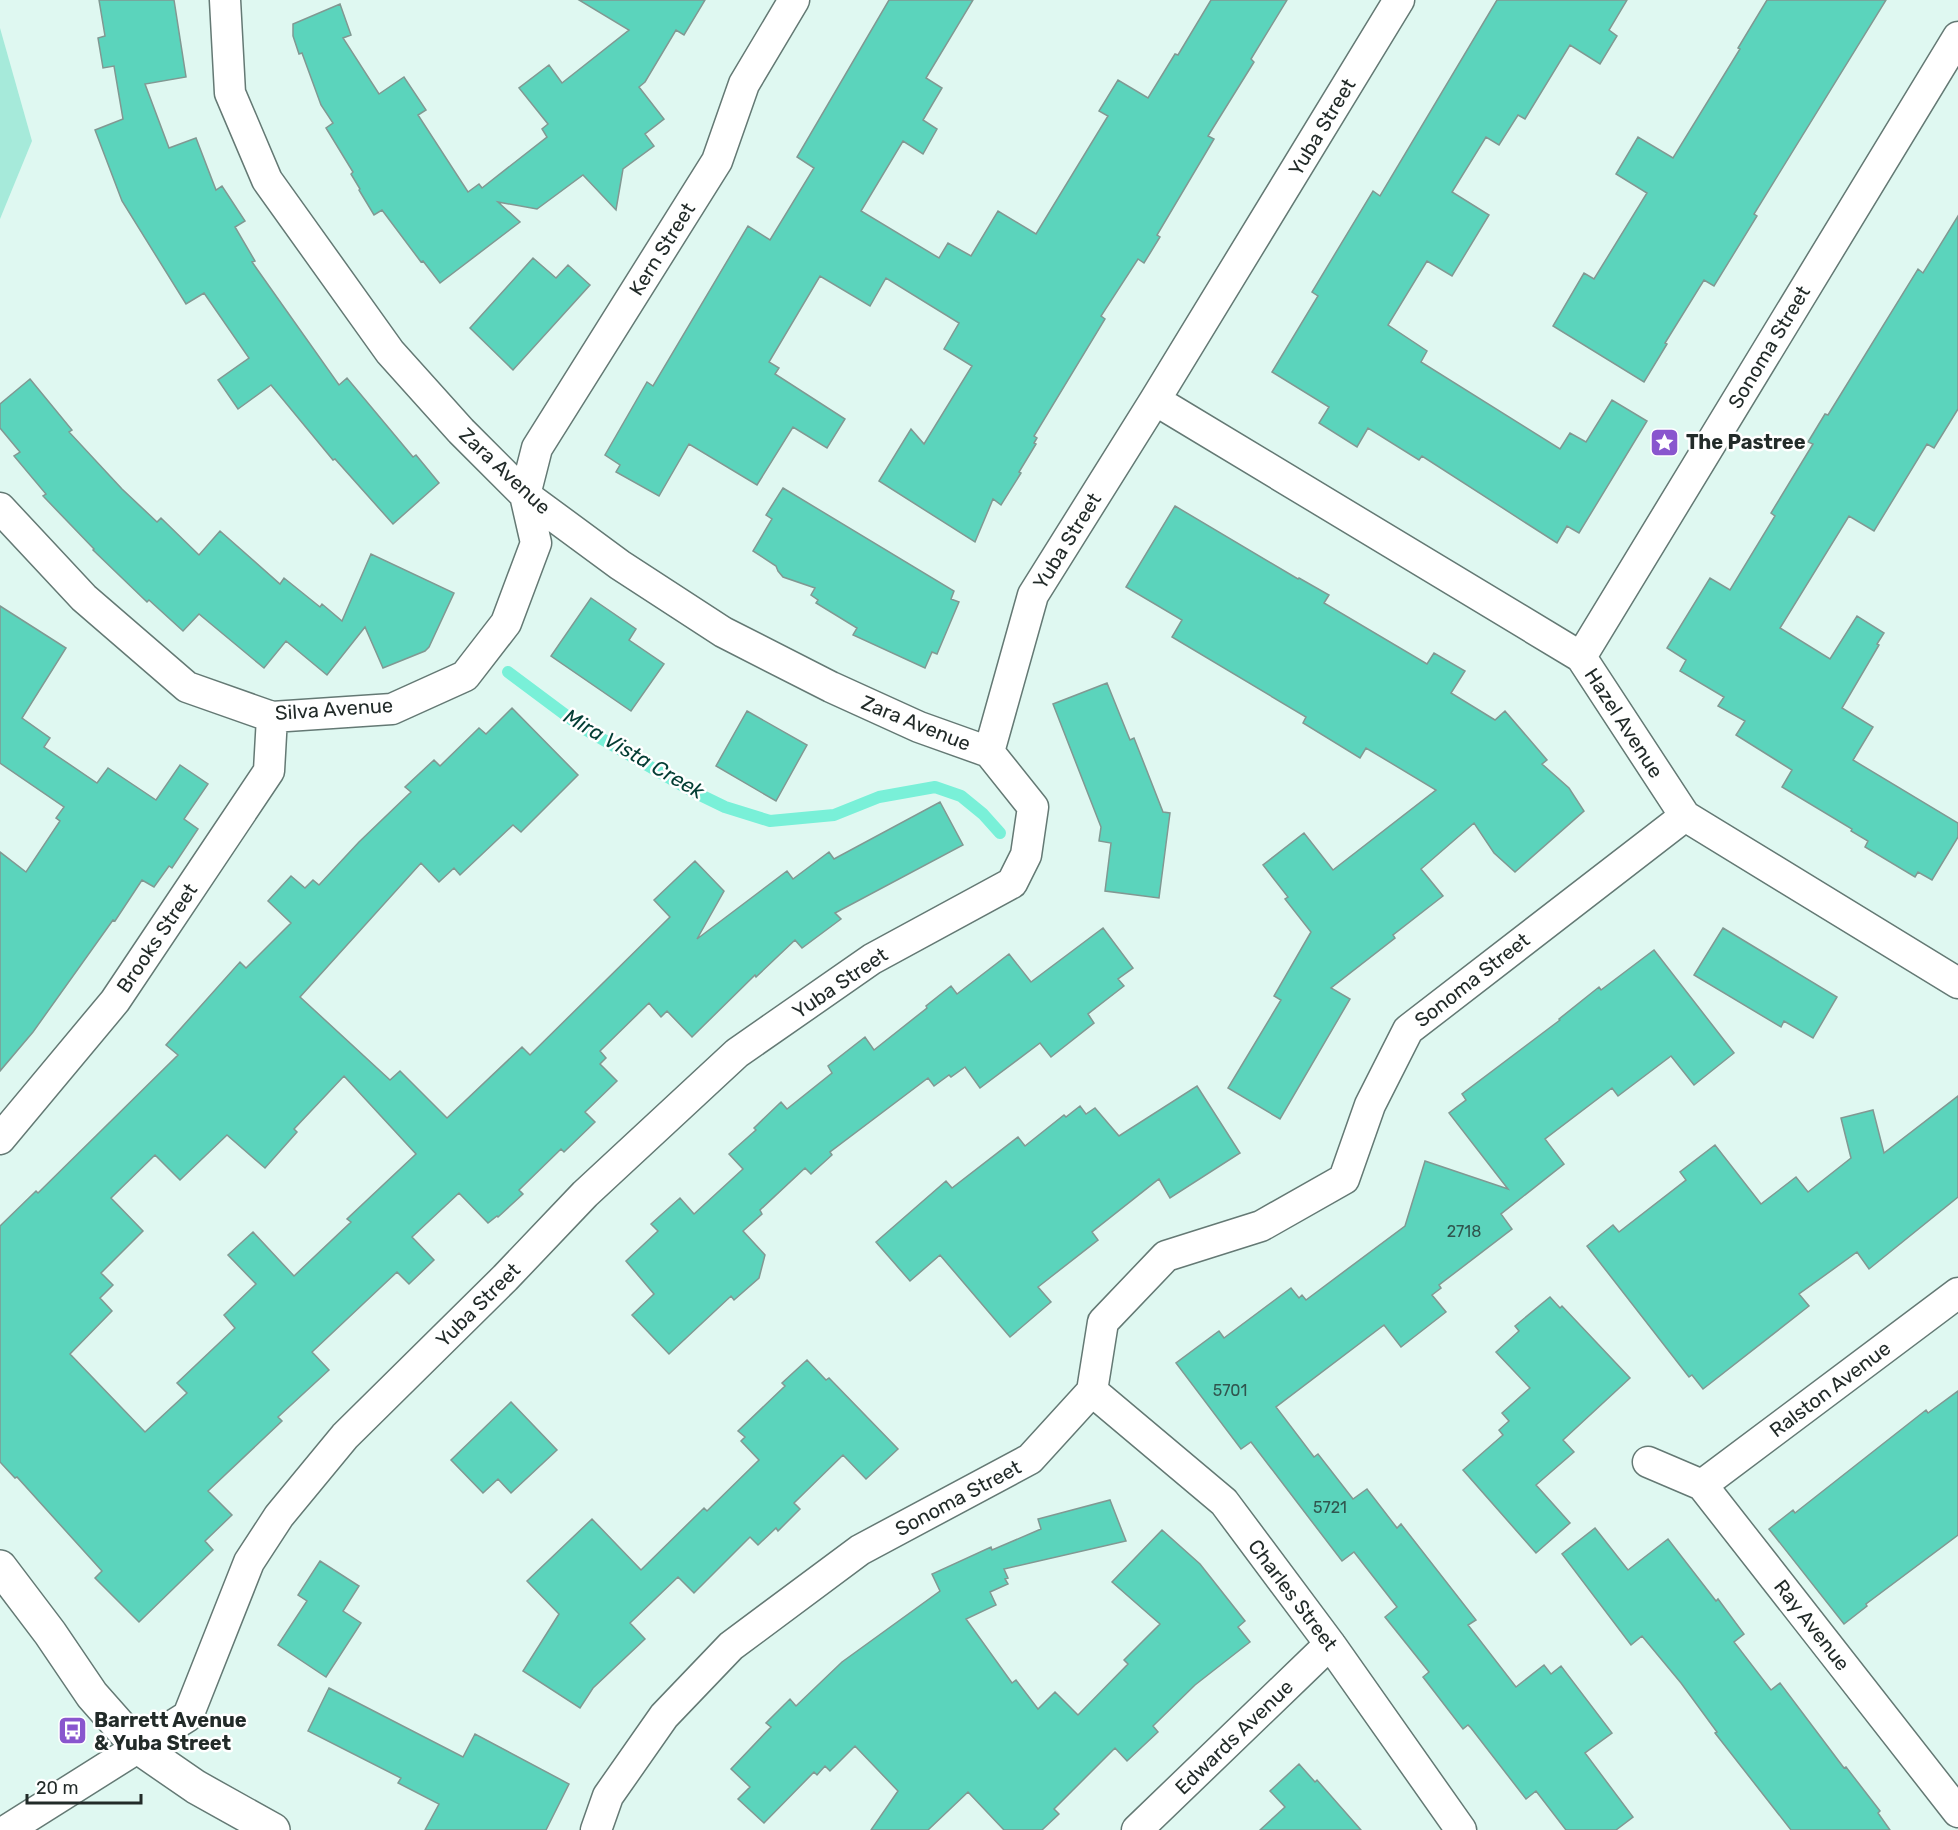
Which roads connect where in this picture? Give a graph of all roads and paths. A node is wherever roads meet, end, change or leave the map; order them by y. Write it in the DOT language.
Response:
graph roads {
  1 [pos="225,0"];
  2 [pos="794,0"];
  3 [pos="1399,0"];
  4 [pos="1958,37"];
  5 [pos="1155,400"];
  6 [pos="525,495"];
  7 [pos="0,508"];
  8 [pos="1581,657"];
  9 [pos="272,717"];
  10 [pos="989,752"];
  11 [pos="1685,816"];
  12 [pos="1958,983"];
  13 [pos="0,1139"];
  14 [pos="1958,1293"];
  15 [pos="1092,1391"];
  16 [pos="1648,1462"];
  17 [pos="1702,1485"];
  18 [pos="0,1567"];
  19 [pos="1330,1644"];
  20 [pos="138,1747"];
  21 [pos="1958,1812"];
  22 [pos="7,1830"];
  23 [pos="273,1830"];
  24 [pos="596,1830"];
  25 [pos="1137,1830"];
  26 [pos="1461,1830"];
  1 -- 6 [label="street, Zara Avenue"];
  2 -- 6 [label="street, Kern Street"];
  3 -- 5 [label="street, Yuba Street"];
  4 -- 8 [label="street, Sonoma Street"];
  5 -- 8 [label="street, Hazel Avenue"];
  5 -- 10 [label="street, Yuba Street"];
  6 -- 9 [label="street, Silva Avenue"];
  6 -- 10 [label="street, Zara Avenue"];
  7 -- 9 [label="street, Silva Avenue"];
  8 -- 11 [label="street, Hazel Avenue"];
  9 -- 13 [label="street, Brooks Street"];
  10 -- 20 [label="street, Yuba Street"];
  11 -- 12 [label="street, Hazel Avenue"];
  11 -- 15 [label="street, Sonoma Street"];
  14 -- 17 [label="street, Ralston Avenue"];
  15 -- 19 [label="street, Charles Street"];
  15 -- 24 [label="street, Sonoma Street"];
  16 -- 17 [label="street, Ray Avenue"];
  17 -- 21 [label="street, Ray Avenue"];
  18 -- 20 [label="street"];
  19 -- 25 [label="street, Edwards Avenue"];
  19 -- 26 [label="street, Charles Street"];
  20 -- 22 [label="street, Yuba Street"];
  20 -- 23 [label="street"];
}
